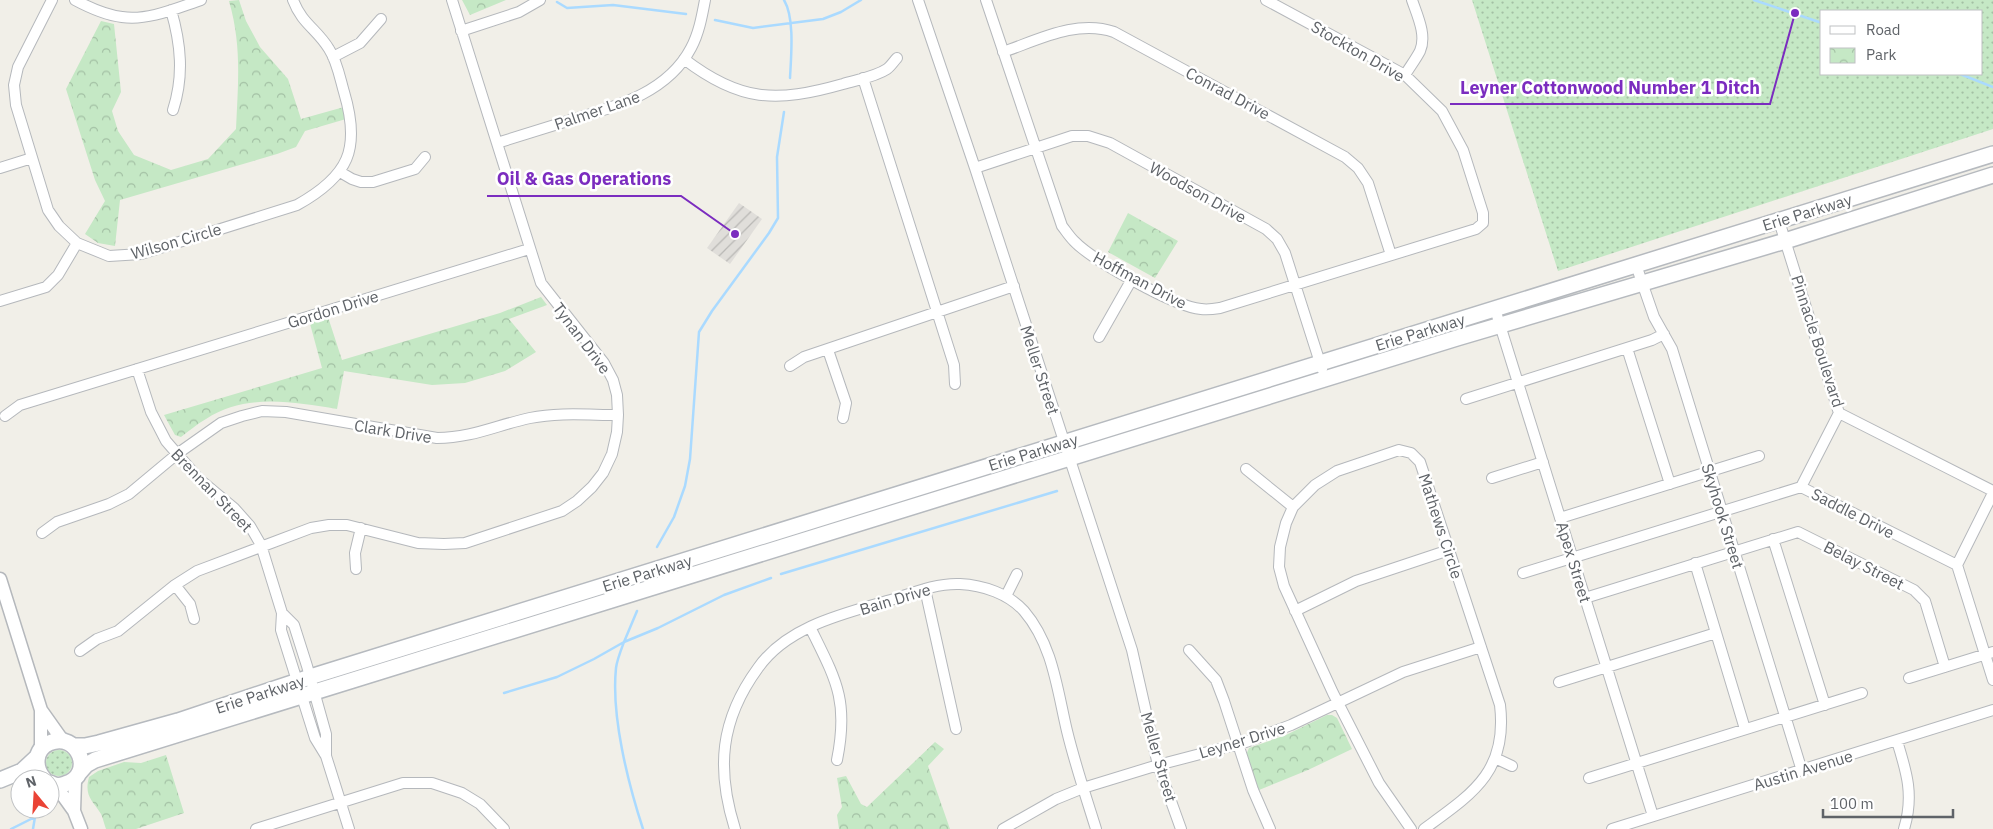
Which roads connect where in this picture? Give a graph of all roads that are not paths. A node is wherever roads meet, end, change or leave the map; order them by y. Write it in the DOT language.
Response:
graph roads {
  1 [pos="52,0"];
  2 [pos="75,0"];
  3 [pos="201,0"];
  4 [pos="293,0"];
  5 [pos="452,0"];
  6 [pos="540,0"];
  7 [pos="705,0"];
  8 [pos="918,0"];
  9 [pos="986,0"];
  10 [pos="1266,0"];
  11 [pos="1412,0"];
  12 [pos="171,10"];
  13 [pos="381,19"];
  14 [pos="461,30"];
  15 [pos="1003,52"];
  16 [pos="332,57"];
  17 [pos="897,58"];
  18 [pos="684,59"];
  19 [pos="1404,75"];
  20 [pos="863,78"];
  21 [pos="173,110"];
  22 [pos="497,143"];
  23 [pos="1034,148"];
  24 [pos="1993,154"];
  25 [pos="425,157"];
  26 [pos="32,158"];
  27 [pos="0,168"];
  28 [pos="975,168"];
  29 [pos="340,172"];
  30 [pos="1993,175"];
  31 [pos="1779,220"];
  32 [pos="1483,223"];
  33 [pos="1786,241"];
  34 [pos="77,243"];
  35 [pos="529,249"];
  36 [pos="1391,255"];
  37 [pos="1636,265"];
  38 [pos="1132,279"];
  39 [pos="1642,284"];
  40 [pos="1295,285"];
  41 [pos="1014,286"];
  42 [pos="0,302"];
  43 [pos="1495,309"];
  44 [pos="937,312"];
  45 [pos="1500,326"];
  46 [pos="1664,334"];
  47 [pos="1099,337"];
  48 [pos="1627,348"];
  49 [pos="828,350"];
  50 [pos="1320,364"];
  51 [pos="790,366"];
  52 [pos="137,369"];
  53 [pos="1326,379"];
  54 [pos="1518,382"];
  55 [pos="955,384"];
  56 [pos="1466,399"];
  57 [pos="1839,413"];
  58 [pos="618,415"];
  59 [pos="5,416"];
  60 [pos="843,418"];
  61 [pos="1064,443"];
  62 [pos="177,454"];
  63 [pos="1759,456"];
  64 [pos="1068,458"];
  65 [pos="1543,462"];
  66 [pos="1246,469"];
  67 [pos="1709,471"];
  68 [pos="1492,478"];
  69 [pos="1670,484"];
  70 [pos="1801,487"];
  71 [pos="1993,492"];
  72 [pos="1293,507"];
  73 [pos="1721,512"];
  74 [pos="1560,518"];
  75 [pos="361,528"];
  76 [pos="42,534"];
  77 [pos="1773,539"];
  78 [pos="261,545"];
  79 [pos="1449,550"];
  80 [pos="1733,551"];
  81 [pos="1573,558"];
  82 [pos="1694,564"];
  83 [pos="1957,565"];
  84 [pos="356,569"];
  85 [pos="1523,573"];
  86 [pos="1017,574"];
  87 [pos="0,579"];
  88 [pos="175,585"];
  89 [pos="925,589"];
  90 [pos="1006,596"];
  91 [pos="1585,598"];
  92 [pos="1295,611"];
  93 [pos="194,619"];
  94 [pos="810,627"];
  95 [pos="1716,633"];
  96 [pos="1481,647"];
  97 [pos="1189,650"];
  98 [pos="80,651"];
  99 [pos="1989,653"];
  100 [pos="1607,667"];
  101 [pos="1945,667"];
  102 [pos="1909,678"];
  103 [pos="1993,680"];
  104 [pos="1559,682"];
  105 [pos="306,686"];
  106 [pos="1862,694"];
  107 [pos="1338,703"];
  108 [pos="1825,705"];
  109 [pos="41,710"];
  110 [pos="1993,710"];
  111 [pos="1786,717"];
  112 [pos="1745,729"];
  113 [pos="956,730"];
  114 [pos="1897,741"];
  115 [pos="68,743"];
  116 [pos="1237,744"];
  117 [pos="39,753"];
  118 [pos="1496,758"];
  119 [pos="837,760"];
  120 [pos="1637,763"];
  121 [pos="1158,765"];
  122 [pos="1512,766"];
  123 [pos="38,769"];
  124 [pos="1802,770"];
  125 [pos="77,777"];
  126 [pos="1589,778"];
  127 [pos="0,780"];
  128 [pos="60,781"];
  129 [pos="1083,788"];
  130 [pos="60,795"];
  131 [pos="341,802"];
  132 [pos="74,811"];
  133 [pos="1653,816"];
  134 [pos="81,829"];
  135 [pos="256,829"];
  136 [pos="349,829"];
  137 [pos="504,829"];
  138 [pos="735,829"];
  139 [pos="1002,829"];
  140 [pos="1096,829"];
  141 [pos="1181,829"];
  142 [pos="1270,829"];
  143 [pos="1411,829"];
  144 [pos="1424,829"];
  145 [pos="1612,829"];
  146 [pos="1904,829"];
  1 -- 26 [label="street, Wilson Circle"];
  2 -- 12 [label="street"];
  3 -- 12 [label="street"];
  4 -- 16 [label="street, Wilson Circle"];
  5 -- 14 [label="street, Tynan Drive"];
  6 -- 14 [label="street"];
  7 -- 18 [label="street, Palmer Lane"];
  8 -- 28 [label="street, Meller Street"];
  9 -- 15 [label="street, Hoffman Drive"];
  10 -- 19 [label="street, Stockton Drive"];
  11 -- 19 [label="street"];
  12 -- 21 [label="street"];
  13 -- 16 [label="street"];
  14 -- 22 [label="street, Tynan Drive"];
  15 -- 23 [label="street, Hoffman Drive"];
  15 -- 36 [label="street, Conrad Drive"];
  16 -- 29 [label="street, Wilson Circle"];
  17 -- 20 [label="street"];
  18 -- 20 [label="street"];
  18 -- 22 [label="street, Palmer Lane"];
  19 -- 32 [label="street, Stockton Drive"];
  20 -- 44 [label="street"];
  22 -- 35 [label="street, Tynan Drive"];
  23 -- 28 [label="street, Woodson Drive"];
  23 -- 38 [label="street, Hoffman Drive"];
  23 -- 40 [label="street, Woodson Drive"];
  24 -- 31 [label="main road, Erie Parkway"];
  25 -- 29 [label="street"];
  26 -- 27 [label="street"];
  26 -- 34 [label="street, Wilson Circle"];
  28 -- 41 [label="street, Meller Street"];
  29 -- 34 [label="street, Wilson Circle"];
  30 -- 33 [label="main road, Erie Parkway"];
  31 -- 33 [label="street, Pinnacle Boulevard"];
  31 -- 37 [label="main road, Erie Parkway"];
  32 -- 36 [label="street, Hoffman Drive"];
  33 -- 39 [label="main road, Erie Parkway"];
  33 -- 57 [label="street, Pinnacle Boulevard"];
  34 -- 42 [label="street"];
  35 -- 52 [label="street, Gordon Drive"];
  35 -- 58 [label="street, Tynan Drive"];
  36 -- 40 [label="street, Hoffman Drive"];
  37 -- 39 [label="street, Skyhook Street"];
  37 -- 43 [label="main road, Erie Parkway"];
  38 -- 40 [label="street, Hoffman Drive"];
  38 -- 47 [label="street"];
  39 -- 45 [label="main road, Erie Parkway"];
  39 -- 46 [label="street, Skyhook Street"];
  40 -- 50 [label="street, Woodson Drive"];
  41 -- 44 [label="street"];
  41 -- 61 [label="street, Meller Street"];
  43 -- 45 [label="street, Apex Street"];
  43 -- 50 [label="main road, Erie Parkway"];
  44 -- 49 [label="street"];
  44 -- 55 [label="street"];
  45 -- 53 [label="main road, Erie Parkway"];
  45 -- 54 [label="street, Apex Street"];
  46 -- 48 [label="street"];
  46 -- 67 [label="street, Skyhook Street"];
  48 -- 54 [label="street"];
  48 -- 69 [label="street"];
  49 -- 51 [label="street"];
  49 -- 60 [label="street"];
  50 -- 53 [label="street, Woodson Drive"];
  50 -- 61 [label="main road, Erie Parkway"];
  52 -- 59 [label="street, Gordon Drive"];
  52 -- 62 [label="street, Brennan Street"];
  53 -- 64 [label="main road, Erie Parkway"];
  54 -- 56 [label="street"];
  54 -- 65 [label="street, Apex Street"];
  57 -- 70 [label="street"];
  57 -- 71 [label="street, Pinnacle Boulevard"];
  58 -- 62 [label="street, Clark Drive"];
  58 -- 75 [label="street, Tynan Drive"];
  61 -- 64 [label="street, Meller Street"];
  61 -- 105 [label="main road, Erie Parkway"];
  62 -- 76 [label="street, Clark Drive"];
  62 -- 78 [label="street, Brennan Street"];
  63 -- 67 [label="street"];
  64 -- 105 [label="main road, Erie Parkway"];
  64 -- 121 [label="street, Meller Street"];
  65 -- 68 [label="street"];
  65 -- 74 [label="street, Apex Street"];
  66 -- 72 [label="street"];
  67 -- 69 [label="street"];
  67 -- 73 [label="street, Skyhook Street"];
  69 -- 74 [label="street"];
  70 -- 73 [label="street, Saddle Drive"];
  70 -- 83 [label="street, Saddle Drive"];
  71 -- 83 [label="street"];
  72 -- 79 [label="street, Mathews Circle"];
  72 -- 92 [label="street, Mathews Circle"];
  73 -- 80 [label="street, Skyhook Street"];
  73 -- 81 [label="street, Saddle Drive"];
  74 -- 81 [label="street, Apex Street"];
  75 -- 78 [label="street, Tynan Drive"];
  75 -- 84 [label="street"];
  77 -- 80 [label="street, Belay Street"];
  77 -- 101 [label="street, Belay Street"];
  77 -- 108 [label="street"];
  78 -- 88 [label="street, Tynan Drive"];
  78 -- 105 [label="street, Brennan Street"];
  79 -- 92 [label="street"];
  79 -- 96 [label="street, Mathews Circle"];
  80 -- 82 [label="street, Belay Street"];
  80 -- 111 [label="street, Skyhook Street"];
  81 -- 85 [label="street, Saddle Drive"];
  81 -- 91 [label="street, Apex Street"];
  82 -- 91 [label="street, Belay Street"];
  82 -- 95 [label="street"];
  83 -- 99 [label="street"];
  86 -- 90 [label="street"];
  87 -- 109 [label="street"];
  88 -- 93 [label="street"];
  88 -- 98 [label="street, Tynan Drive"];
  89 -- 90 [label="street, Bain Drive"];
  89 -- 94 [label="street, Bain Drive"];
  89 -- 113 [label="street"];
  90 -- 129 [label="street, Bain Drive"];
  91 -- 100 [label="street, Apex Street"];
  92 -- 107 [label="street, Mathews Circle"];
  94 -- 119 [label="street"];
  94 -- 138 [label="street, Bain Drive"];
  95 -- 100 [label="street"];
  95 -- 112 [label="street"];
  96 -- 107 [label="street, Leyner Drive"];
  96 -- 118 [label="street, Mathews Circle"];
  97 -- 116 [label="street"];
  99 -- 101 [label="street"];
  99 -- 103 [label="street"];
  100 -- 104 [label="street"];
  100 -- 120 [label="street, Apex Street"];
  101 -- 102 [label="street"];
  105 -- 115 [label="main road, Erie Parkway"];
  105 -- 125 [label="main road, Erie Parkway"];
  105 -- 131 [label="street, Brennan Street"];
  106 -- 108 [label="street"];
  107 -- 116 [label="street, Leyner Drive"];
  107 -- 143 [label="street, Mathews Circle"];
  108 -- 111 [label="street"];
  109 -- 115 [label="street"];
  109 -- 117 [label="street"];
  110 -- 114 [label="street, Austin Avenue"];
  111 -- 112 [label="street"];
  111 -- 124 [label="street, Skyhook Street"];
  112 -- 120 [label="street"];
  114 -- 124 [label="street, Austin Avenue"];
  114 -- 146 [label="street"];
  115 -- 117 [label="main road"];
  115 -- 125 [label="main road"];
  116 -- 121 [label="street, Leyner Drive"];
  116 -- 142 [label="street"];
  117 -- 123 [label="main road"];
  117 -- 127 [label="main road"];
  118 -- 122 [label="street"];
  118 -- 144 [label="street, Mathews Circle"];
  120 -- 126 [label="street"];
  120 -- 133 [label="street, Apex Street"];
  121 -- 129 [label="street, Leyner Drive"];
  121 -- 141 [label="street, Meller Street"];
  124 -- 133 [label="street, Austin Avenue"];
  125 -- 128 [label="main road"];
  125 -- 132 [label="street"];
  129 -- 139 [label="street, Leyner Drive"];
  129 -- 140 [label="street, Bain Drive"];
  130 -- 132 [label="street"];
  131 -- 135 [label="street"];
  131 -- 136 [label="street, Brennan Street"];
  131 -- 137 [label="street"];
  132 -- 134 [label="street"];
  133 -- 145 [label="street, Austin Avenue"];
}
